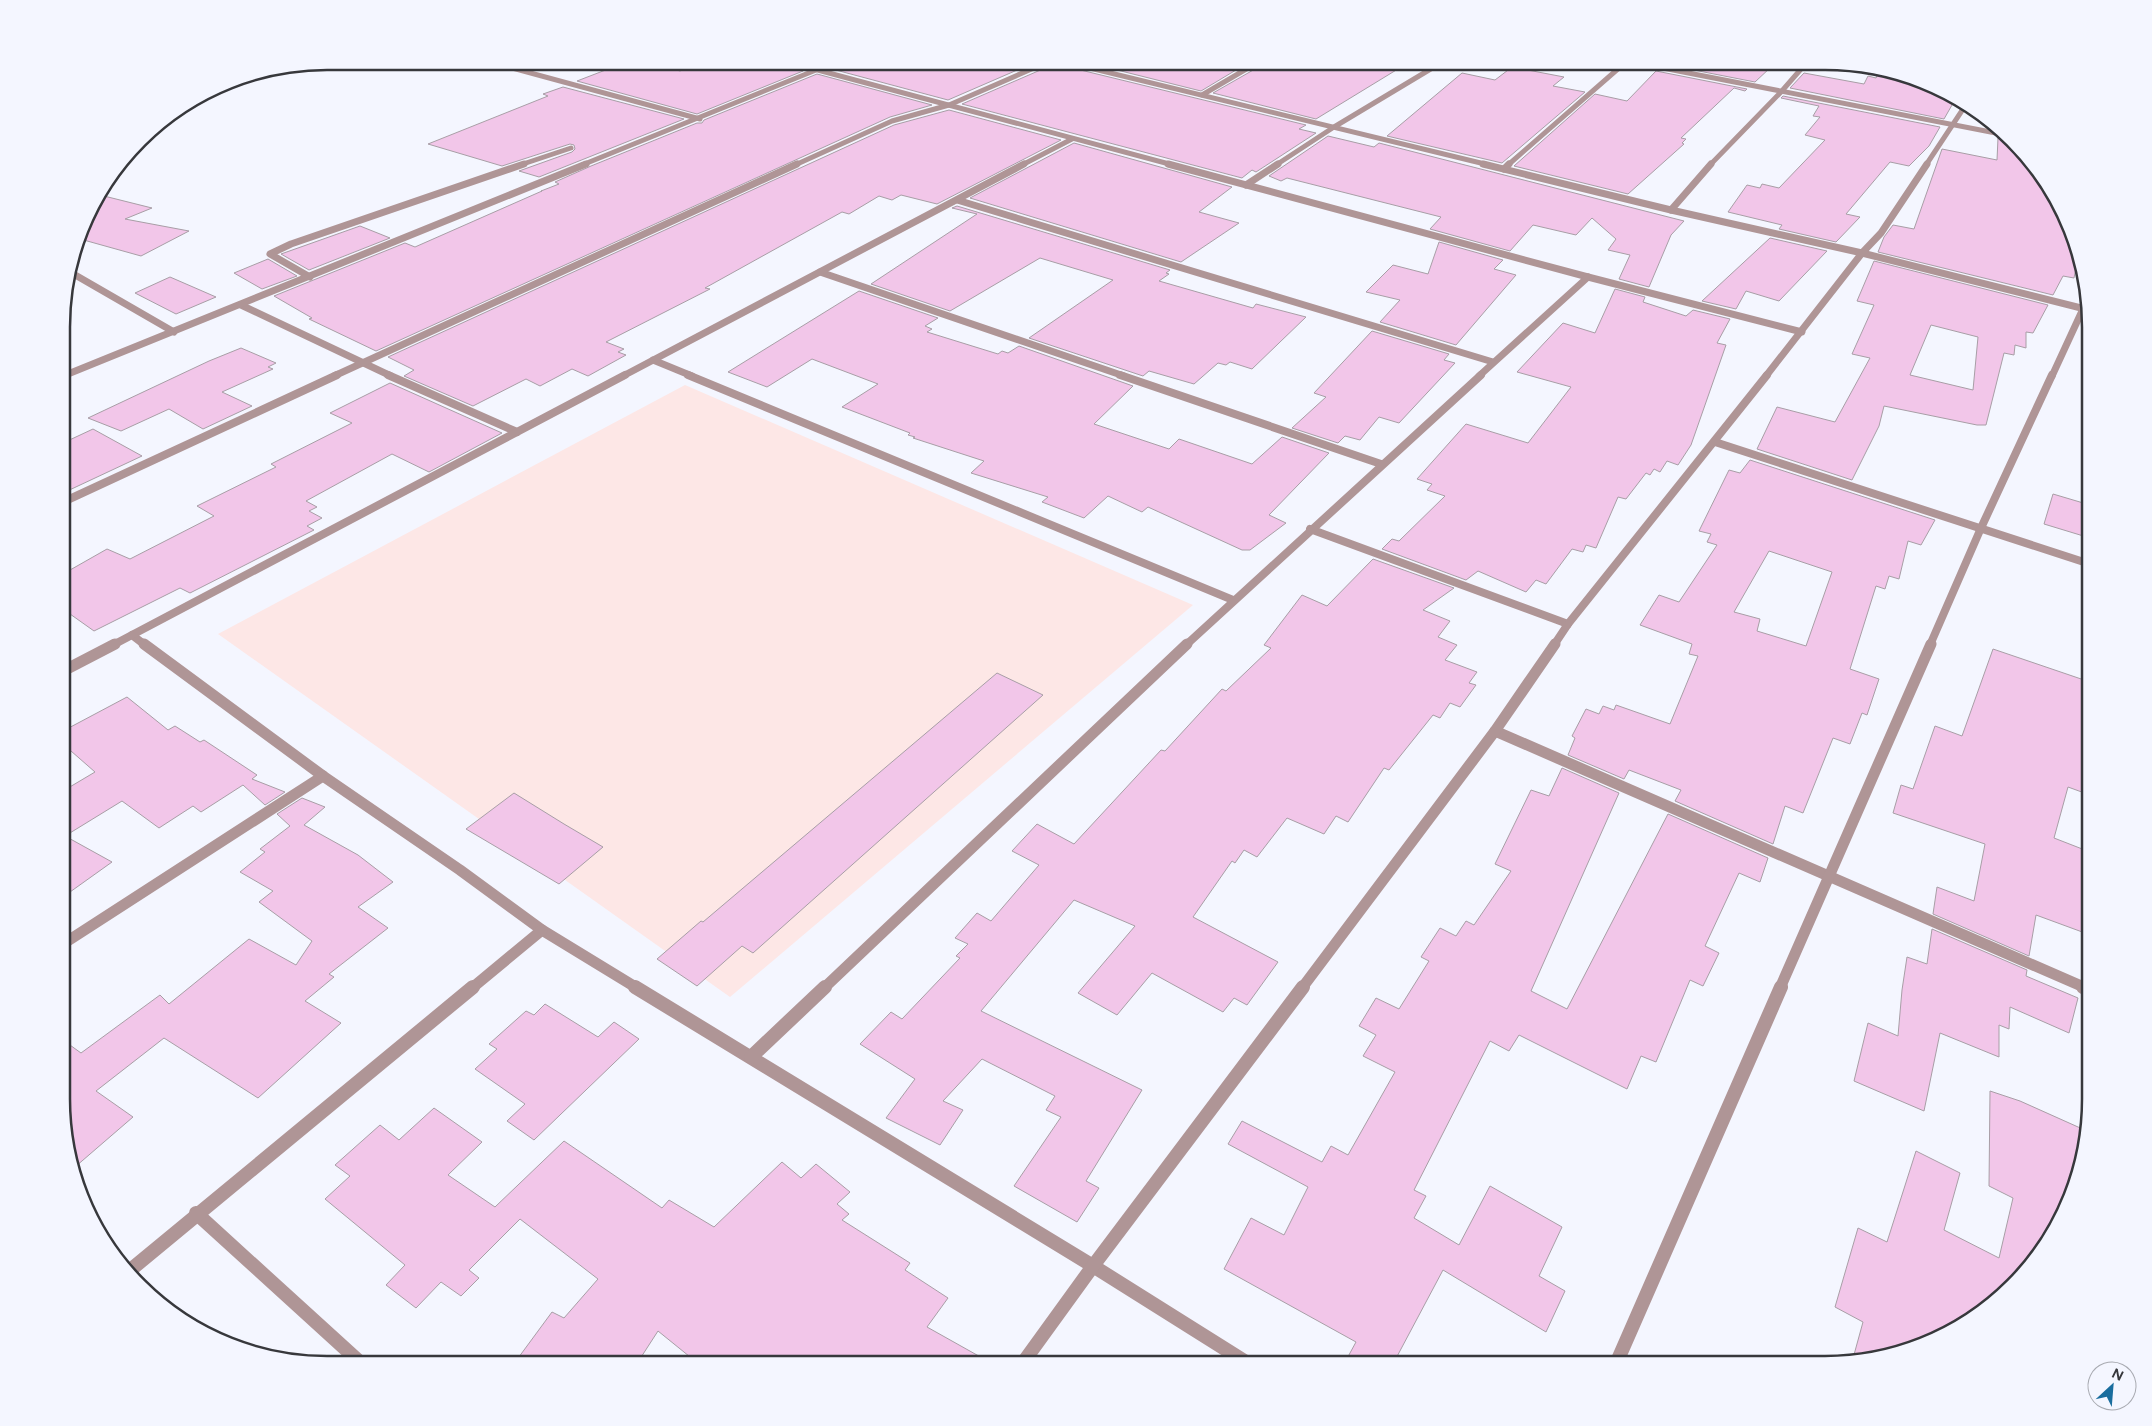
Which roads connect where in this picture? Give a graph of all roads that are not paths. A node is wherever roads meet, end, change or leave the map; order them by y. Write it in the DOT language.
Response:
graph roads {
  1 [pos="519,70"];
  2 [pos="816,70"];
  3 [pos="1029,70"];
  4 [pos="1103,70"];
  5 [pos="1245,70"];
  6 [pos="1429,70"];
  7 [pos="1617,70"];
  8 [pos="1672,70"];
  9 [pos="1800,70"];
  10 [pos="1781,92"];
  11 [pos="1202,95"];
  12 [pos="949,105"];
  13 [pos="1962,110"];
  14 [pos="700,119"];
  15 [pos="1952,125"];
  16 [pos="1334,128"];
  17 [pos="1992,132"];
  18 [pos="1072,139"];
  19 [pos="571,148"];
  20 [pos="1504,169"];
  21 [pos="1246,185"];
  22 [pos="957,200"];
  23 [pos="1671,210"];
  24 [pos="1862,253"];
  25 [pos="820,272"];
  26 [pos="75,275"];
  27 [pos="310,277"];
  28 [pos="1588,277"];
  29 [pos="241,306"];
  30 [pos="2081,307"];
  31 [pos="2082,320"];
  32 [pos="174,332"];
  33 [pos="1802,332"];
  34 [pos="653,360"];
  35 [pos="1493,362"];
  36 [pos="362,363"];
  37 [pos="70,374"];
  38 [pos="517,432"];
  39 [pos="1715,442"];
  40 [pos="1381,464"];
  41 [pos="70,499"];
  42 [pos="1981,528"];
  43 [pos="1310,529"];
  44 [pos="2082,561"];
  45 [pos="1233,600"];
  46 [pos="1568,624"];
  47 [pos="132,635"];
  48 [pos="70,668"];
  49 [pos="1494,731"];
  50 [pos="324,776"];
  51 [pos="1830,877"];
  52 [pos="542,930"];
  53 [pos="70,940"];
  54 [pos="2082,987"];
  55 [pos="751,1057"];
  56 [pos="196,1214"];
  57 [pos="1093,1266"];
  58 [pos="133,1267"];
  59 [pos="353,1356"];
  60 [pos="1028,1356"];
  61 [pos="1236,1356"];
  62 [pos="1620,1356"];
  1 -- 14 [label="street"];
  2 -- 12 [label="street"];
  2 -- 14 [label="street"];
  3 -- 12 [label="street"];
  4 -- 11 [label="street"];
  5 -- 11 [label="street"];
  6 -- 16 [label="street"];
  7 -- 20 [label="street"];
  8 -- 10 [label="street"];
  9 -- 10 [label="street"];
  10 -- 15 [label="street"];
  10 -- 23 [label="street"];
  11 -- 16 [label="street"];
  12 -- 18 [label="street"];
  12 -- 36 [label="street"];
  13 -- 15 [label="street"];
  14 -- 27 [label="street"];
  15 -- 17 [label="street"];
  15 -- 24 [label="street"];
  16 -- 20 [label="street"];
  16 -- 21 [label="street"];
  18 -- 21 [label="street"];
  18 -- 22 [label="street"];
  19 -- 27 [label="street"];
  20 -- 23 [label="street"];
  21 -- 28 [label="street"];
  22 -- 25 [label="street"];
  22 -- 35 [label="street"];
  23 -- 24 [label="street"];
  24 -- 30 [label="street"];
  24 -- 33 [label="street"];
  25 -- 34 [label="street"];
  25 -- 40 [label="street"];
  26 -- 32 [label="street"];
  27 -- 29 [label="street"];
  28 -- 33 [label="street"];
  28 -- 35 [label="street"];
  29 -- 32 [label="street"];
  29 -- 36 [label="street"];
  31 -- 42 [label="street"];
  32 -- 37 [label="street"];
  33 -- 39 [label="street"];
  34 -- 38 [label="street"];
  34 -- 45 [label="street"];
  35 -- 40 [label="street"];
  36 -- 38 [label="street"];
  36 -- 41 [label="street"];
  38 -- 47 [label="street"];
  39 -- 42 [label="street"];
  39 -- 46 [label="street"];
  40 -- 43 [label="street"];
  42 -- 44 [label="street"];
  42 -- 51 [label="street"];
  43 -- 45 [label="street"];
  43 -- 46 [label="street"];
  45 -- 55 [label="street"];
  46 -- 49 [label="street"];
  47 -- 48 [label="street"];
  47 -- 50 [label="street"];
  49 -- 51 [label="street"];
  49 -- 57 [label="street"];
  50 -- 52 [label="street"];
  50 -- 53 [label="street"];
  51 -- 54 [label="street"];
  51 -- 62 [label="street"];
  52 -- 55 [label="street"];
  52 -- 56 [label="street"];
  55 -- 57 [label="street"];
  56 -- 58 [label="street"];
  56 -- 59 [label="street"];
  57 -- 60 [label="street"];
  57 -- 61 [label="street"];
}
